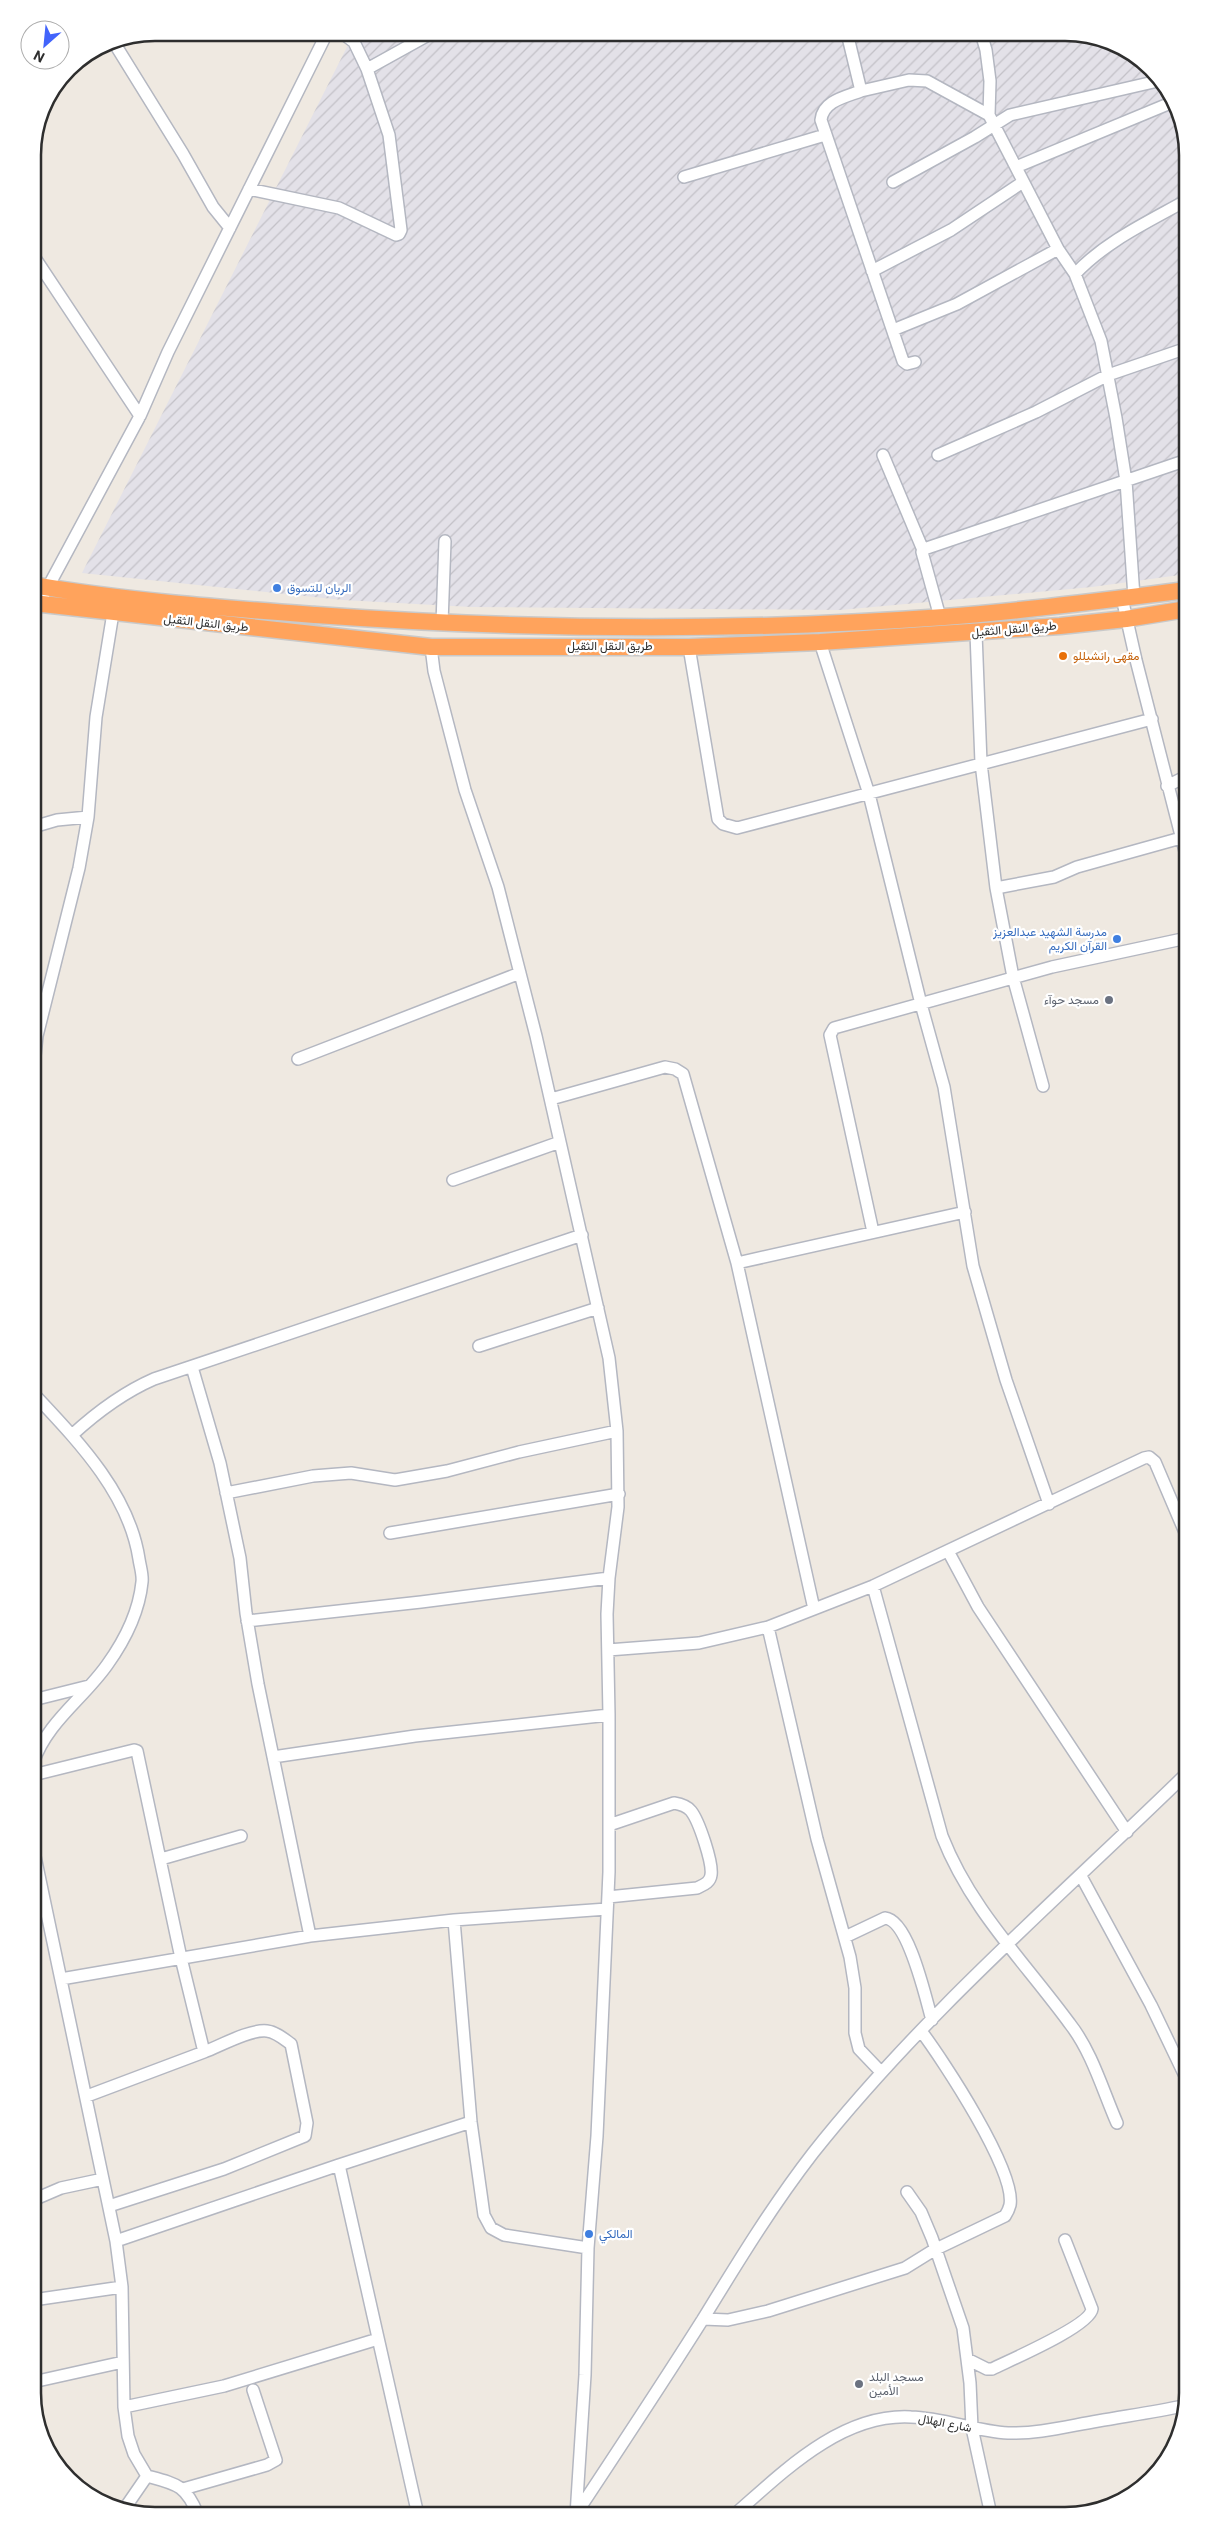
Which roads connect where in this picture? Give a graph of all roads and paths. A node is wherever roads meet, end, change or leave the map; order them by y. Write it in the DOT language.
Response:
graph roads {
  1 [pos="323,41"];
  2 [pos="353,41"];
  3 [pos="418,41"];
  4 [pos="849,41"];
  5 [pos="983,41"];
  6 [pos="117,47"];
  7 [pos="368,69"];
  8 [pos="1152,82"];
  9 [pos="861,91"];
  10 [pos="1167,104"];
  11 [pos="992,120"];
  12 [pos="825,135"];
  13 [pos="1016,167"];
  14 [pos="684,177"];
  15 [pos="893,182"];
  16 [pos="1023,182"];
  17 [pos="249,189"];
  18 [pos="1179,205"];
  19 [pos="230,228"];
  20 [pos="1058,249"];
  21 [pos="41,267"];
  22 [pos="872,271"];
  23 [pos="1075,274"];
  24 [pos="893,330"];
  25 [pos="1179,351"];
  26 [pos="915,362"];
  27 [pos="1108,375"];
  28 [pos="140,416"];
  29 [pos="883,455"];
  30 [pos="938,455"];
  31 [pos="1179,463"];
  32 [pos="1126,481"];
  33 [pos="445,541"];
  34 [pos="923,550"];
  35 [pos="41,586"];
  36 [pos="49,588"];
  37 [pos="1179,591"];
  38 [pos="1128,598"];
  39 [pos="41,599"];
  40 [pos="41,607"];
  41 [pos="1179,610"];
  42 [pos="113,613"];
  43 [pos="940,617"];
  44 [pos="1126,619"];
  45 [pos="442,623"];
  46 [pos="976,633"];
  47 [pos="820,642"];
  48 [pos="431,647"];
  49 [pos="689,647"];
  50 [pos="1152,719"];
  51 [pos="981,763"];
  52 [pos="1179,780"];
  53 [pos="1167,786"];
  54 [pos="868,794"];
  55 [pos="88,817"];
  56 [pos="41,825"];
  57 [pos="1179,831"];
  58 [pos="1179,839"];
  59 [pos="996,888"];
  60 [pos="1179,940"];
  61 [pos="520,973"];
  62 [pos="1012,977"];
  63 [pos="921,1004"];
  64 [pos="41,1016"];
  65 [pos="298,1059"];
  66 [pos="1043,1086"];
  67 [pos="551,1098"];
  68 [pos="560,1142"];
  69 [pos="453,1180"];
  70 [pos="965,1212"];
  71 [pos="873,1232"];
  72 [pos="582,1235"];
  73 [pos="737,1263"];
  74 [pos="598,1308"];
  75 [pos="478,1346"];
  76 [pos="192,1367"];
  77 [pos="41,1402"];
  78 [pos="617,1431"];
  79 [pos="72,1435"];
  80 [pos="226,1493"];
  81 [pos="618,1494"];
  82 [pos="1049,1504"];
  83 [pos="1179,1517"];
  84 [pos="390,1533"];
  85 [pos="948,1552"];
  86 [pos="609,1578"];
  87 [pos="873,1586"];
  88 [pos="814,1609"];
  89 [pos="247,1621"];
  90 [pos="768,1628"];
  91 [pos="608,1650"];
  92 [pos="89,1686"];
  93 [pos="41,1698"];
  94 [pos="610,1715"];
  95 [pos="41,1744"];
  96 [pos="273,1757"];
  97 [pos="41,1773"];
  98 [pos="1179,1782"];
  99 [pos="609,1825"];
  100 [pos="1127,1832"];
  101 [pos="241,1836"];
  102 [pos="161,1859"];
  103 [pos="1080,1876"];
  104 [pos="41,1888"];
  105 [pos="608,1896"];
  106 [pos="607,1909"];
  107 [pos="454,1920"];
  108 [pos="310,1936"];
  109 [pos="845,1937"];
  110 [pos="1007,1945"];
  111 [pos="181,1958"];
  112 [pos="61,1979"];
  113 [pos="932,2020"];
  114 [pos="921,2031"];
  115 [pos="204,2052"];
  116 [pos="1179,2062"];
  117 [pos="881,2072"];
  118 [pos="87,2096"];
  119 [pos="470,2122"];
  120 [pos="1117,2123"];
  121 [pos="339,2165"];
  122 [pos="103,2179"];
  123 [pos="907,2192"];
  124 [pos="41,2196"];
  125 [pos="109,2206"];
  126 [pos="1065,2240"];
  127 [pos="116,2241"];
  128 [pos="588,2248"];
  129 [pos="934,2250"];
  130 [pos="122,2287"];
  131 [pos="41,2299"];
  132 [pos="703,2318"];
  133 [pos="378,2339"];
  134 [pos="967,2359"];
  135 [pos="123,2362"];
  136 [pos="41,2380"];
  137 [pos="253,2390"];
  138 [pos="124,2407"];
  139 [pos="1178,2407"];
  140 [pos="972,2428"];
  141 [pos="146,2476"];
  142 [pos="183,2489"];
  143 [pos="128,2504"];
  144 [pos="195,2507"];
  145 [pos="416,2507"];
  146 [pos="577,2507"];
  147 [pos="581,2507"];
  148 [pos="743,2507"];
  149 [pos="989,2507"];
  1 -- 17 [label="street"];
  2 -- 7 [label="street"];
  3 -- 7 [label="street"];
  4 -- 9 [label="street"];
  5 -- 11 [label="street"];
  6 -- 19 [label="street"];
  7 -- 17 [label="street"];
  8 -- 11 [label="street"];
  9 -- 11 [label="street"];
  9 -- 12 [label="street"];
  10 -- 13 [label="street"];
  11 -- 13 [label="street"];
  11 -- 15 [label="street"];
  12 -- 14 [label="street"];
  12 -- 22 [label="street"];
  13 -- 16 [label="street"];
  16 -- 20 [label="street"];
  16 -- 22 [label="street"];
  17 -- 19 [label="street"];
  18 -- 23 [label="street"];
  19 -- 28 [label="street"];
  20 -- 23 [label="street"];
  20 -- 24 [label="street"];
  21 -- 28 [label="street"];
  22 -- 24 [label="street"];
  23 -- 27 [label="street"];
  24 -- 26 [label="street"];
  25 -- 27 [label="street"];
  27 -- 30 [label="street"];
  27 -- 32 [label="street"];
  28 -- 36 [label="street"];
  29 -- 34 [label="street"];
  31 -- 32 [label="street"];
  32 -- 34 [label="street"];
  32 -- 38 [label="street"];
  33 -- 45 [label="street"];
  34 -- 43 [label="street"];
  35 -- 36 [label="highway, طريق النقل الثقيل"];
  36 -- 39 [label="street"];
  36 -- 45 [label="highway, طريق النقل الثقيل"];
  37 -- 38 [label="highway, طريق النقل الثقيل"];
  38 -- 43 [label="highway, طريق النقل الثقيل"];
  38 -- 44 [label="street"];
  40 -- 42 [label="highway, طريق النقل الثقيل"];
  41 -- 44 [label="highway, طريق النقل الثقيل"];
  42 -- 48 [label="highway, طريق النقل الثقيل"];
  42 -- 55 [label="street"];
  43 -- 45 [label="highway, طريق النقل الثقيل"];
  44 -- 46 [label="highway, طريق النقل الثقيل"];
  44 -- 50 [label="street"];
  46 -- 47 [label="highway, طريق النقل الثقيل"];
  46 -- 51 [label="street"];
  47 -- 49 [label="highway, طريق النقل الثقيل"];
  47 -- 54 [label="street"];
  48 -- 49 [label="highway, طريق النقل الثقيل"];
  48 -- 61 [label="street"];
  49 -- 54 [label="street"];
  50 -- 51 [label="street"];
  50 -- 53 [label="street"];
  51 -- 54 [label="street"];
  51 -- 59 [label="street"];
  52 -- 53 [label="street"];
  53 -- 57 [label="street"];
  54 -- 63 [label="street"];
  55 -- 56 [label="street"];
  55 -- 64 [label="street"];
  58 -- 59 [label="street"];
  59 -- 62 [label="street"];
  60 -- 62 [label="street"];
  61 -- 65 [label="street"];
  61 -- 67 [label="street"];
  62 -- 63 [label="street"];
  62 -- 66 [label="street"];
  63 -- 70 [label="street"];
  63 -- 71 [label="street"];
  67 -- 68 [label="street"];
  67 -- 73 [label="street"];
  68 -- 69 [label="street"];
  68 -- 72 [label="street"];
  70 -- 71 [label="street"];
  70 -- 82 [label="street"];
  71 -- 73 [label="street"];
  72 -- 74 [label="street"];
  72 -- 76 [label="street"];
  73 -- 88 [label="street"];
  74 -- 75 [label="street"];
  74 -- 78 [label="street"];
  76 -- 79 [label="street"];
  76 -- 80 [label="street"];
  77 -- 79 [label="street"];
  78 -- 80 [label="street"];
  78 -- 81 [label="street"];
  79 -- 92 [label="street"];
  80 -- 89 [label="street"];
  81 -- 84 [label="street"];
  81 -- 86 [label="street"];
  82 -- 83 [label="street"];
  82 -- 85 [label="street"];
  85 -- 87 [label="street"];
  85 -- 100 [label="street"];
  86 -- 89 [label="street"];
  86 -- 91 [label="street"];
  87 -- 88 [label="street"];
  87 -- 110 [label="street"];
  88 -- 90 [label="street"];
  89 -- 96 [label="street"];
  90 -- 91 [label="street"];
  90 -- 109 [label="street"];
  91 -- 94 [label="street"];
  92 -- 93 [label="street"];
  92 -- 95 [label="street"];
  94 -- 96 [label="street"];
  94 -- 99 [label="street"];
  96 -- 108 [label="street"];
  97 -- 102 [label="street"];
  98 -- 100 [label="street"];
  99 -- 105 [label="street"];
  99 -- 105 [label="street"];
  100 -- 103 [label="street"];
  101 -- 102 [label="street"];
  102 -- 111 [label="street"];
  103 -- 110 [label="street"];
  103 -- 116 [label="street"];
  104 -- 112 [label="street"];
  105 -- 106 [label="street"];
  106 -- 107 [label="street"];
  106 -- 128 [label="street"];
  107 -- 108 [label="street"];
  107 -- 119 [label="street"];
  108 -- 111 [label="street"];
  109 -- 113 [label="street"];
  109 -- 117 [label="street"];
  110 -- 113 [label="street"];
  110 -- 120 [label="street"];
  111 -- 112 [label="street"];
  111 -- 115 [label="street"];
  112 -- 118 [label="street"];
  113 -- 114 [label="street"];
  114 -- 117 [label="street"];
  114 -- 129 [label="street"];
  115 -- 118 [label="street"];
  115 -- 125 [label="street"];
  117 -- 132 [label="street"];
  118 -- 122 [label="street"];
  119 -- 121 [label="street"];
  119 -- 128 [label="street"];
  121 -- 127 [label="street"];
  121 -- 133 [label="street"];
  122 -- 124 [label="street"];
  122 -- 125 [label="street"];
  123 -- 129 [label="street"];
  125 -- 127 [label="street"];
  126 -- 134 [label="street"];
  127 -- 130 [label="street"];
  128 -- 146 [label="street"];
  129 -- 132 [label="street"];
  129 -- 134 [label="street"];
  130 -- 131 [label="street"];
  130 -- 135 [label="street"];
  132 -- 147 [label="street"];
  133 -- 138 [label="street"];
  133 -- 145 [label="street"];
  134 -- 140 [label="street"];
  135 -- 136 [label="street"];
  135 -- 138 [label="street"];
  137 -- 142 [label="street"];
  138 -- 141 [label="street"];
  139 -- 140 [label="street, شارع الهلال"];
  140 -- 148 [label="street, شارع الهلال"];
  140 -- 149 [label="street"];
  141 -- 142 [label="street"];
  141 -- 143 [label="street"];
  142 -- 144 [label="street"];
}
